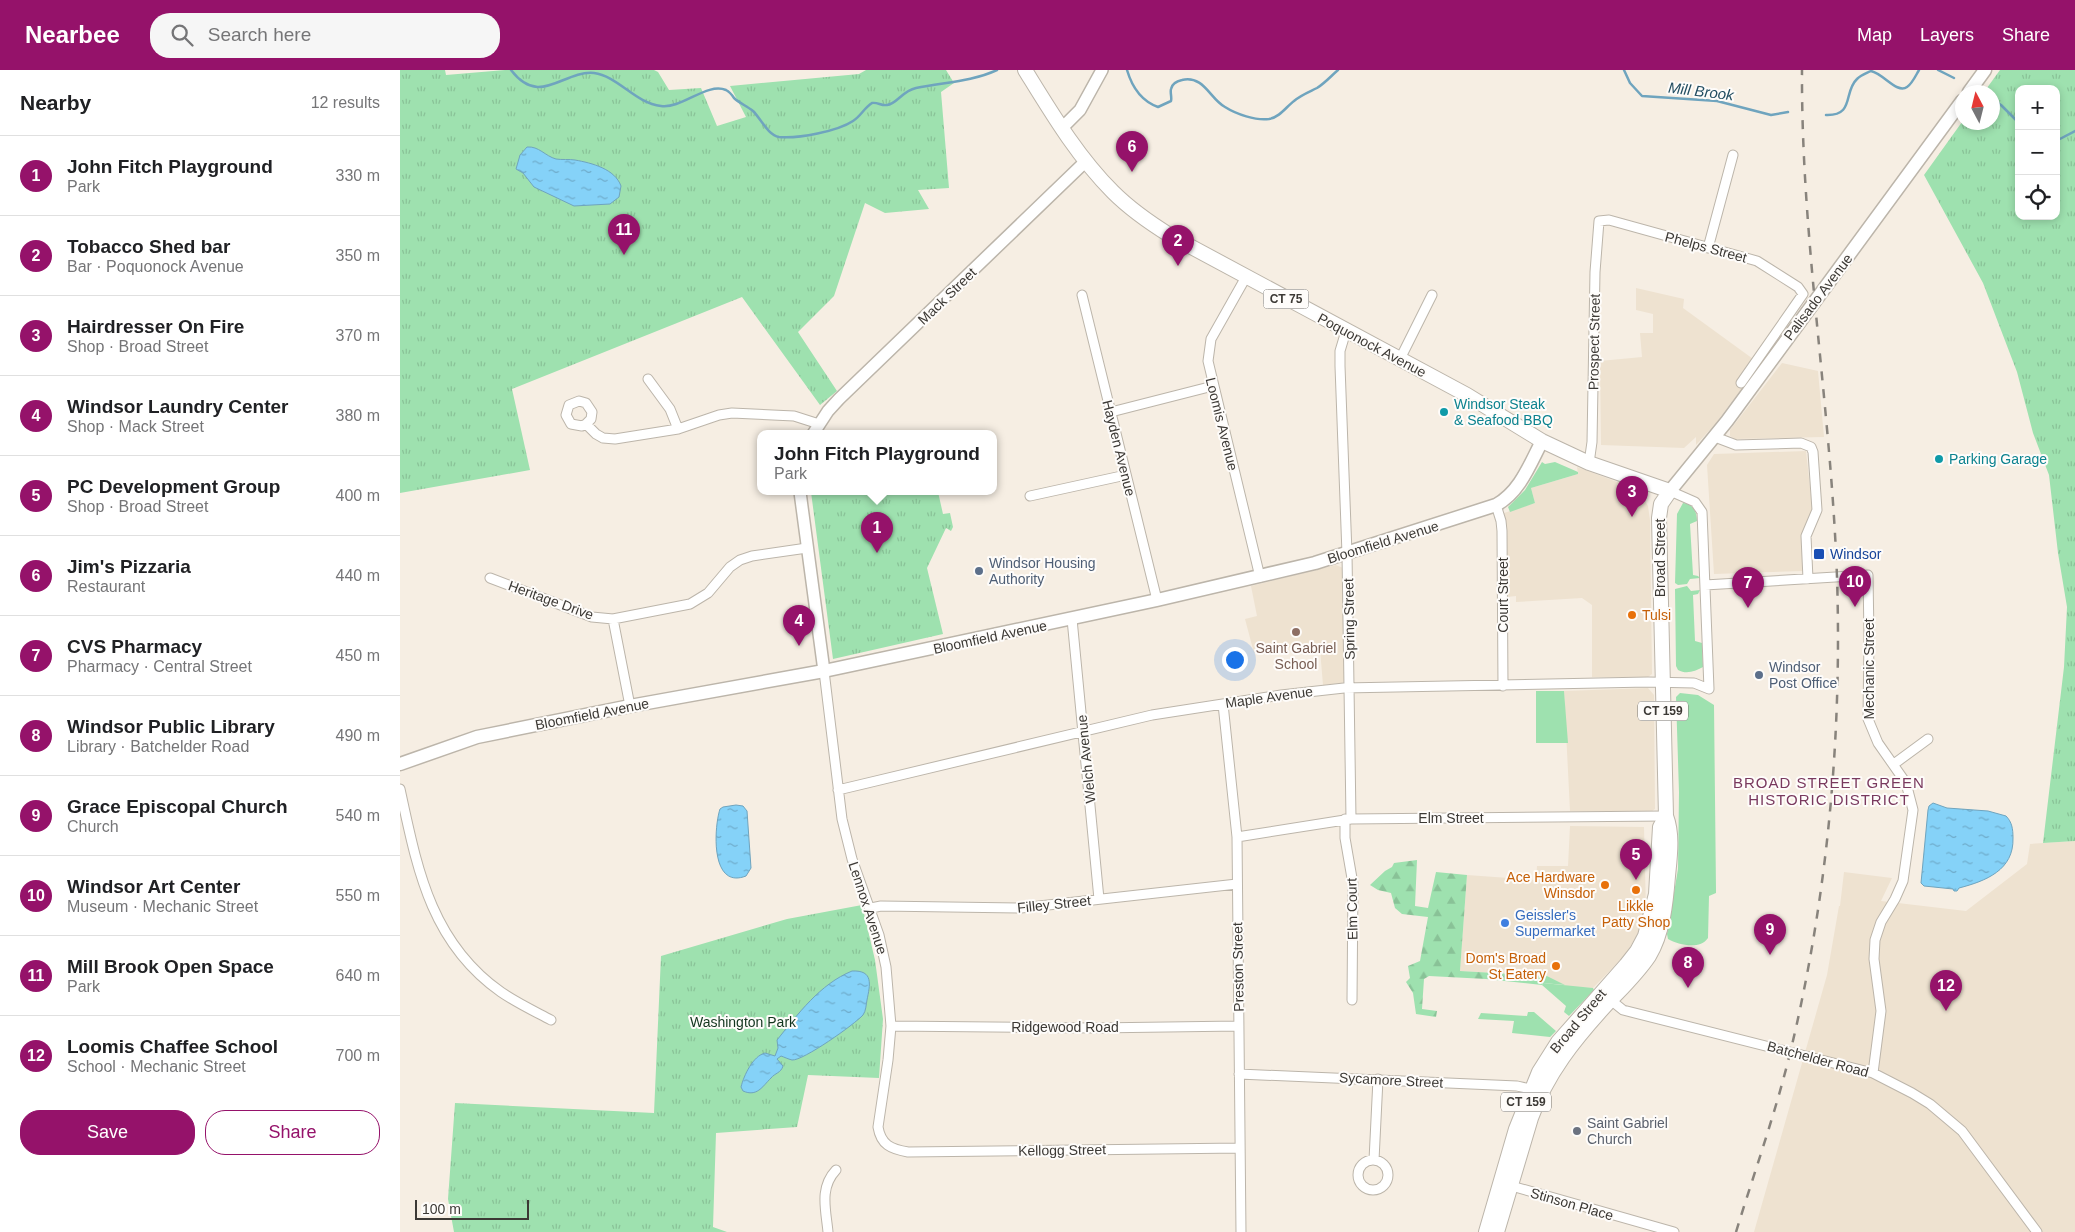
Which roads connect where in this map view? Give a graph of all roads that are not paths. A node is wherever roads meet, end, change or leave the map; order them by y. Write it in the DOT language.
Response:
graph roads {
  1 [pos="1025,70"];
  2 [pos="1102,70"];
  3 [pos="1985,70"];
  4 [pos="1974,85"];
  5 [pos="1955,111"];
  6 [pos="1062,128"];
  7 [pos="1733,155"];
  8 [pos="1086,161"];
  9 [pos="1599,220"];
  10 [pos="1708,248"];
  11 [pos="1246,277"];
  12 [pos="1082,295"];
  13 [pos="1432,295"];
  14 [pos="1346,331"];
  15 [pos="1400,360"];
  16 [pos="648,379"];
  17 [pos="1741,383"];
  18 [pos="1213,386"];
  19 [pos="1111,412"];
  20 [pos="586,424"];
  21 [pos="678,429"];
  22 [pos="816,429"];
  23 [pos="1715,437"];
  24 [pos="1542,441"];
  25 [pos="1589,463"];
  26 [pos="1126,475"];
  27 [pos="1670,491"];
  28 [pos="800,495"];
  29 [pos="1030,496"];
  30 [pos="1496,505"];
  31 [pos="807,548"];
  32 [pos="1348,554"];
  33 [pos="1260,577"];
  34 [pos="490,578"];
  35 [pos="1808,579"];
  36 [pos="1705,585"];
  37 [pos="1157,600"];
  38 [pos="613,619"];
  39 [pos="1072,620"];
  40 [pos="824,671"];
  41 [pos="1662,683"];
  42 [pos="1503,686"];
  43 [pos="1350,688"];
  44 [pos="1223,704"];
  45 [pos="630,706"];
  46 [pos="1083,732"];
  47 [pos="1928,739"];
  48 [pos="400,764"];
  49 [pos="1894,764"];
  50 [pos="400,789"];
  51 [pos="838,790"];
  52 [pos="1666,816"];
  53 [pos="1348,819"];
  54 [pos="1237,837"];
  55 [pos="1237,884"];
  56 [pos="1100,899"];
  57 [pos="871,908"];
  58 [pos="1606,996"];
  59 [pos="1352,1000"];
  60 [pos="551,1020"];
  61 [pos="891,1026"];
  62 [pos="1239,1026"];
  63 [pos="1873,1073"];
  64 [pos="1239,1074"];
  65 [pos="1378,1079"];
  66 [pos="1536,1091"];
  67 [pos="886,1145"];
  68 [pos="1240,1148"];
  69 [pos="1374,1160"];
  70 [pos="836,1170"];
  71 [pos="1505,1185"];
  72 [pos="828,1232"];
  73 [pos="1241,1232"];
  74 [pos="1486,1232"];
  75 [pos="1496,1232"];
  76 [pos="1674,1232"];
  77 [pos="2037,1232"];
  1 -- 6 [label="main road, Poquonock Avenue / CT 75"];
  2 -- 6 [label="street"];
  3 -- 4 [label="main road"];
  5 -- 23 [label="main road, Palisado Avenue / CT 159"];
  6 -- 8 [label="main road, Poquonock Avenue / CT 75"];
  7 -- 10 [label="street"];
  8 -- 11 [label="main road, Poquonock Avenue / CT 75"];
  8 -- 22 [label="street, Mack Street"];
  9 -- 10 [label="street, Phelps Street"];
  9 -- 25 [label="street, Prospect Street"];
  10 -- 17 [label="street, Phelps Street"];
  11 -- 14 [label="main road, Poquonock Avenue / CT 75"];
  11 -- 18 [label="street, Loomis Avenue"];
  12 -- 19 [label="street, Hayden Avenue"];
  13 -- 15 [label="street"];
  14 -- 15 [label="main road, Poquonock Avenue / CT 75"];
  14 -- 32 [label="street, Spring Street"];
  15 -- 24 [label="main road, Poquonock Avenue / CT 75"];
  16 -- 21 [label="street"];
  18 -- 19 [label="street"];
  18 -- 33 [label="street, Loomis Avenue"];
  19 -- 26 [label="street, Hayden Avenue"];
  20 -- 21 [label="street"];
  21 -- 22 [label="street"];
  23 -- 27 [label="main road, Palisado Avenue / CT 159"];
  23 -- 35 [label="street"];
  24 -- 25 [label="main road, Poquonock Avenue / CT 75"];
  24 -- 30 [label="main road, Bloomfield Avenue"];
  25 -- 27 [label="main road, Poquonock Avenue / CT 75"];
  26 -- 29 [label="street"];
  26 -- 37 [label="street, Hayden Avenue"];
  27 -- 36 [label="street"];
  27 -- 41 [label="main road, Broad Street / CT 159"];
  28 -- 31 [label="street"];
  30 -- 32 [label="main road, Bloomfield Avenue"];
  30 -- 42 [label="street, Court Street"];
  31 -- 38 [label="street, Heritage Drive"];
  31 -- 40 [label="street"];
  32 -- 33 [label="main road, Bloomfield Avenue"];
  32 -- 43 [label="street, Spring Street"];
  33 -- 37 [label="main road, Bloomfield Avenue"];
  34 -- 38 [label="street, Heritage Drive"];
  35 -- 36 [label="street"];
  35 -- 49 [label="street, Mechanic Street"];
  36 -- 41 [label="street, Maple Avenue"];
  37 -- 39 [label="main road, Bloomfield Avenue"];
  38 -- 45 [label="street, Heritage Drive"];
  39 -- 40 [label="main road, Bloomfield Avenue"];
  39 -- 46 [label="street, Welch Avenue"];
  40 -- 45 [label="main road, Bloomfield Avenue"];
  40 -- 51 [label="street, Lennox Avenue"];
  41 -- 42 [label="street, Maple Avenue"];
  41 -- 52 [label="main road, Broad Street / CT 159"];
  42 -- 43 [label="street, Maple Avenue"];
  43 -- 44 [label="street, Maple Avenue"];
  43 -- 53 [label="street, Spring Street"];
  44 -- 46 [label="street, Maple Avenue"];
  44 -- 54 [label="street, Preston Street"];
  45 -- 48 [label="main road, Bloomfield Avenue"];
  46 -- 51 [label="street, Maple Avenue"];
  46 -- 56 [label="street, Welch Avenue"];
  47 -- 49 [label="street"];
  49 -- 63 [label="street, Mechanic Street"];
  50 -- 60 [label="street"];
  51 -- 57 [label="street, Lennox Avenue"];
  52 -- 53 [label="street, Elm Street"];
  52 -- 58 [label="main road, Broad Street / CT 159"];
  53 -- 54 [label="street, Elm Street"];
  53 -- 59 [label="street, Elm Court"];
  54 -- 55 [label="street, Preston Street"];
  55 -- 56 [label="street, Filley Street"];
  55 -- 62 [label="street, Preston Street"];
  56 -- 57 [label="street, Filley Street"];
  57 -- 61 [label="street, Lennox Avenue"];
  58 -- 63 [label="street, Batchelder Road"];
  58 -- 66 [label="main road, Broad Street / CT 159"];
  61 -- 62 [label="street, Ridgewood Road"];
  61 -- 67 [label="street, Lennox Avenue"];
  62 -- 64 [label="street, Preston Street"];
  63 -- 77 [label="street, Batchelder Road"];
  64 -- 65 [label="street, Sycamore Street"];
  64 -- 68 [label="street, Preston Street"];
  65 -- 66 [label="street, Sycamore Street"];
  65 -- 69 [label="street"];
  66 -- 71 [label="main road, Broad Street / CT 159"];
  67 -- 68 [label="street, Kellogg Street"];
  68 -- 73 [label="street, Preston Street"];
  70 -- 72 [label="street"];
  71 -- 74 [label="main road, Broad Street / CT 159"];
  71 -- 75 [label="main road, Broad Street / CT 159"];
  71 -- 76 [label="street, Stinson Place"];
}
